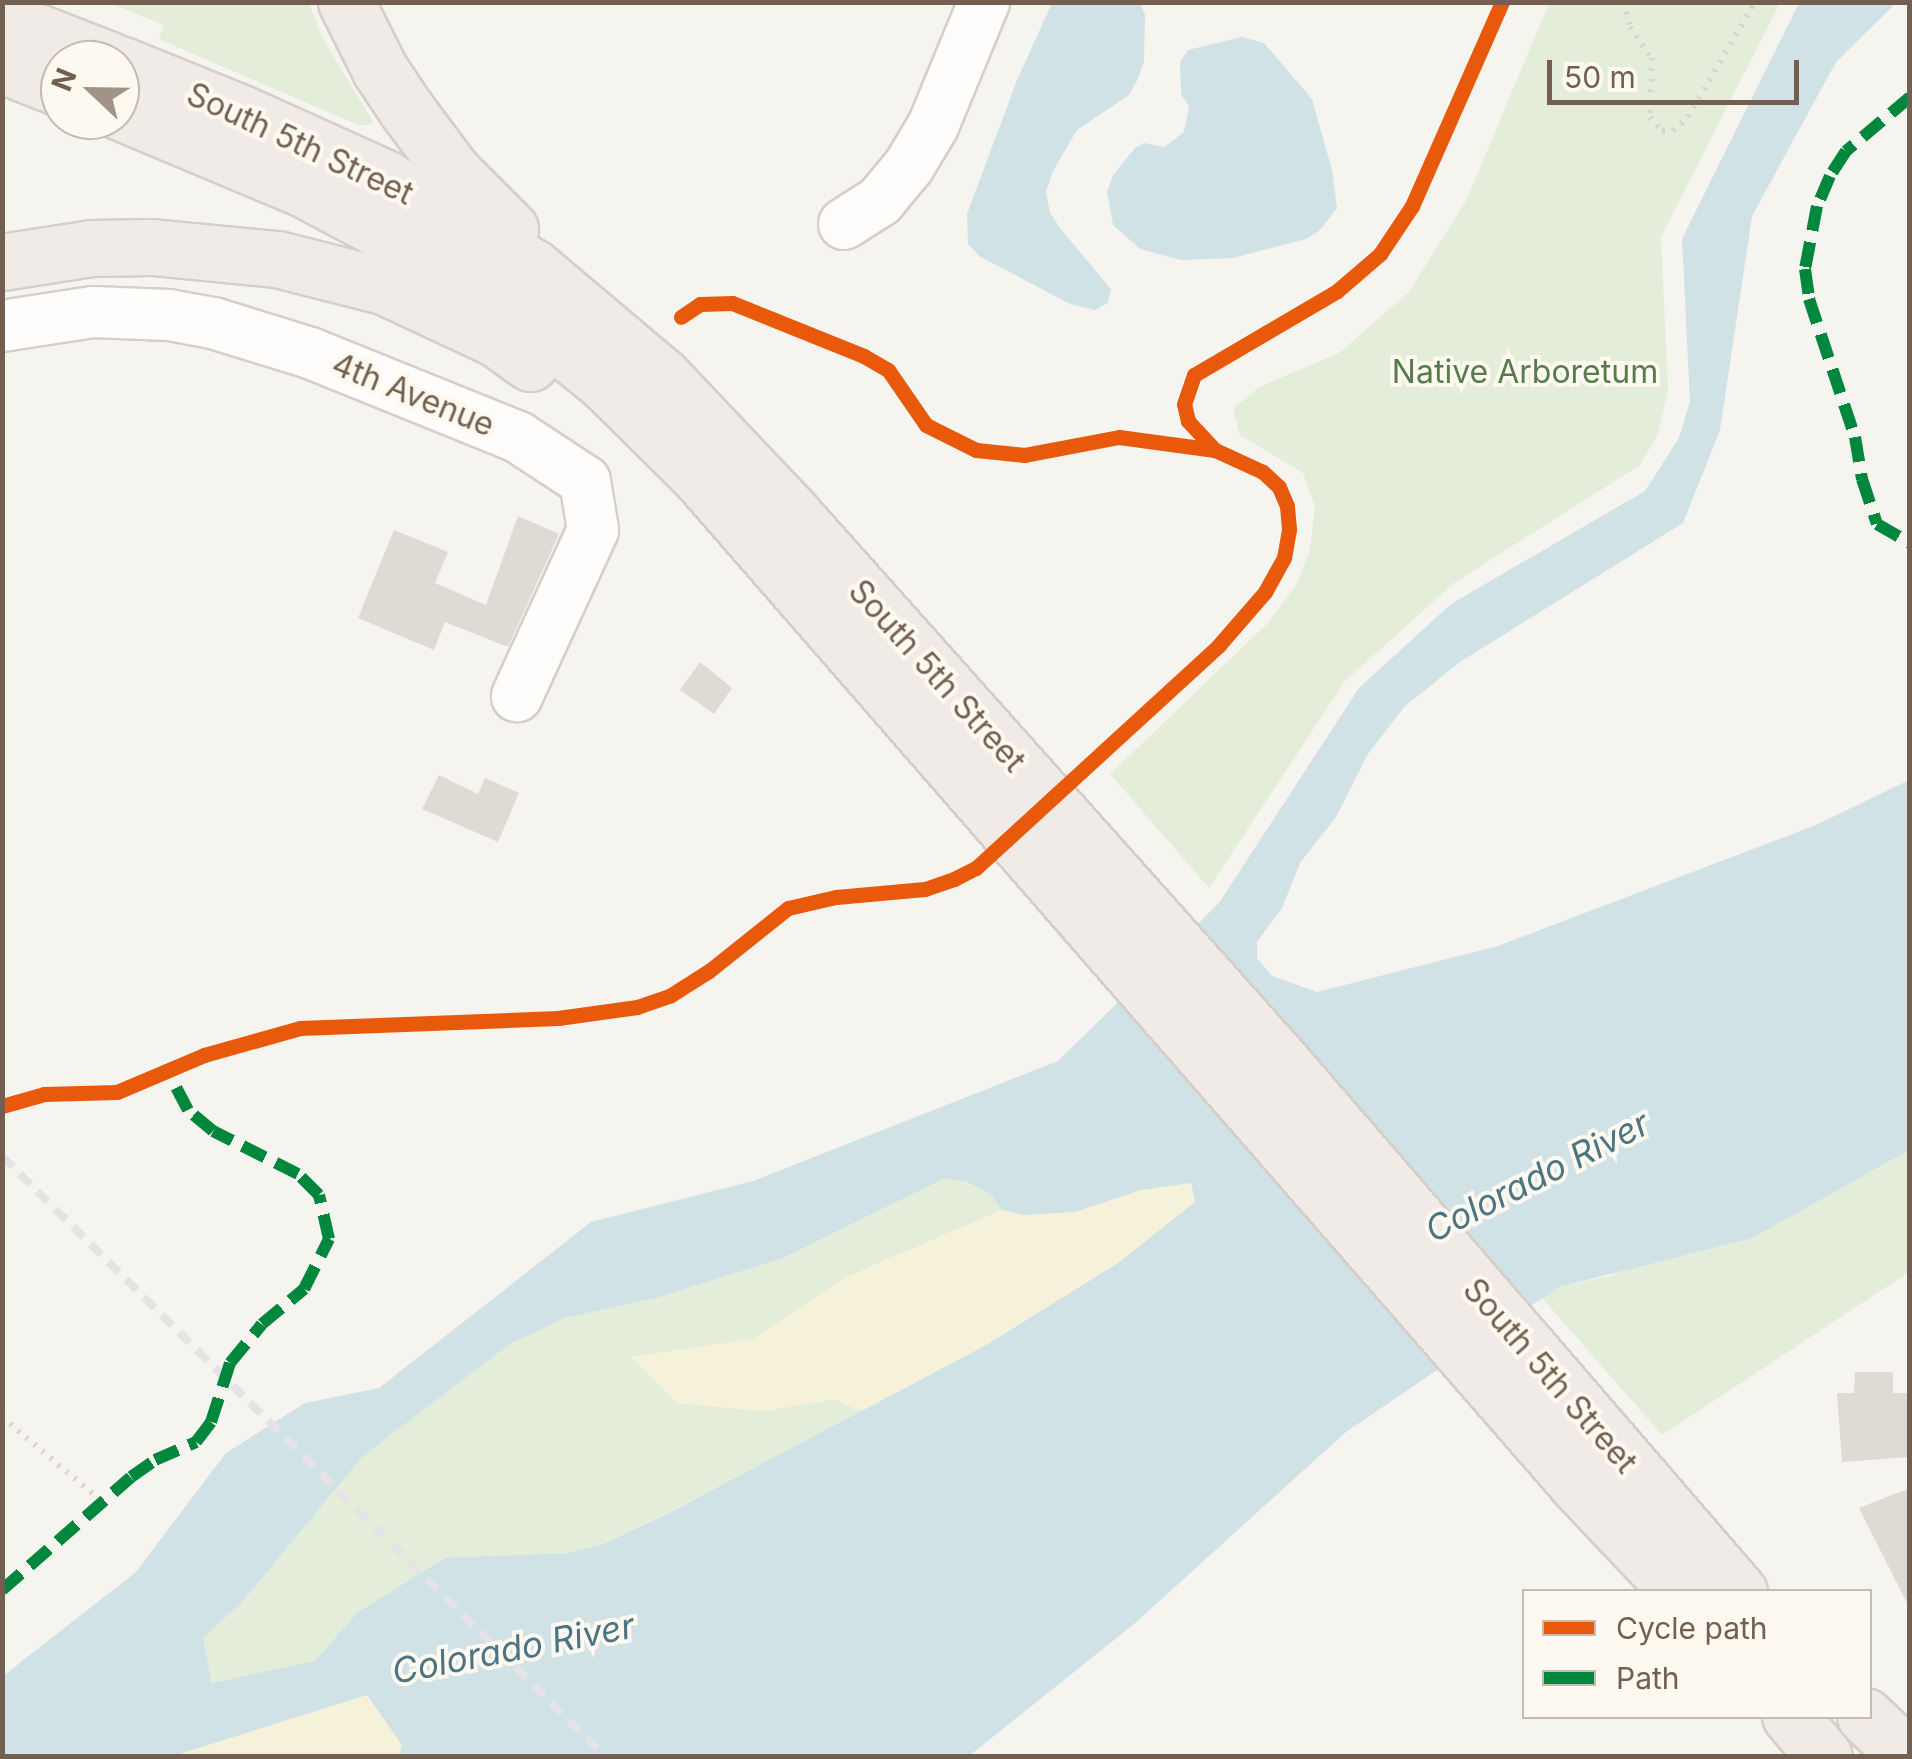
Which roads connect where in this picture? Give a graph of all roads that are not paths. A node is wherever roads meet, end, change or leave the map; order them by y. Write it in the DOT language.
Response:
graph roads {
  1 [pos="346,2"];
  2 [pos="984,2"];
  3 [pos="2,18"];
  4 [pos="58,40"];
  5 [pos="2,65"];
  6 [pos="140,72"];
  7 [pos="40,80"];
  8 [pos="140,120"];
  9 [pos="844,224"];
  10 [pos="2,262"];
  11 [pos="2,326"];
  12 [pos="633,352"];
  13 [pos="698,476"];
  14 [pos="881,649"];
  15 [pos="517,696"];
  16 [pos="1595,1467"];
  17 [pos="1677,1589"];
  18 [pos="1735,1589"];
  19 [pos="1793,1719"];
  20 [pos="1867,1719"];
  21 [pos="1824,1756"];
  22 [pos="1906,1756"];
  1 -- 12 [label="highway"];
  2 -- 9 [label="street"];
  3 -- 4 [label="highway"];
  5 -- 7 [label="highway"];
  6 -- 12 [label="highway, South 5th Street"];
  8 -- 13 [label="highway, South 5th Street"];
  10 -- 13 [label="highway"];
  11 -- 15 [label="street, 4th Avenue"];
  12 -- 14 [label="highway, South 5th Street"];
  13 -- 14 [label="highway, South 5th Street"];
  14 -- 16 [label="highway, South 5th Street"];
  16 -- 17 [label="highway, South 5th Street"];
  16 -- 18 [label="highway, South 5th Street"];
  19 -- 21 [label="highway"];
  20 -- 22 [label="highway"];
}
